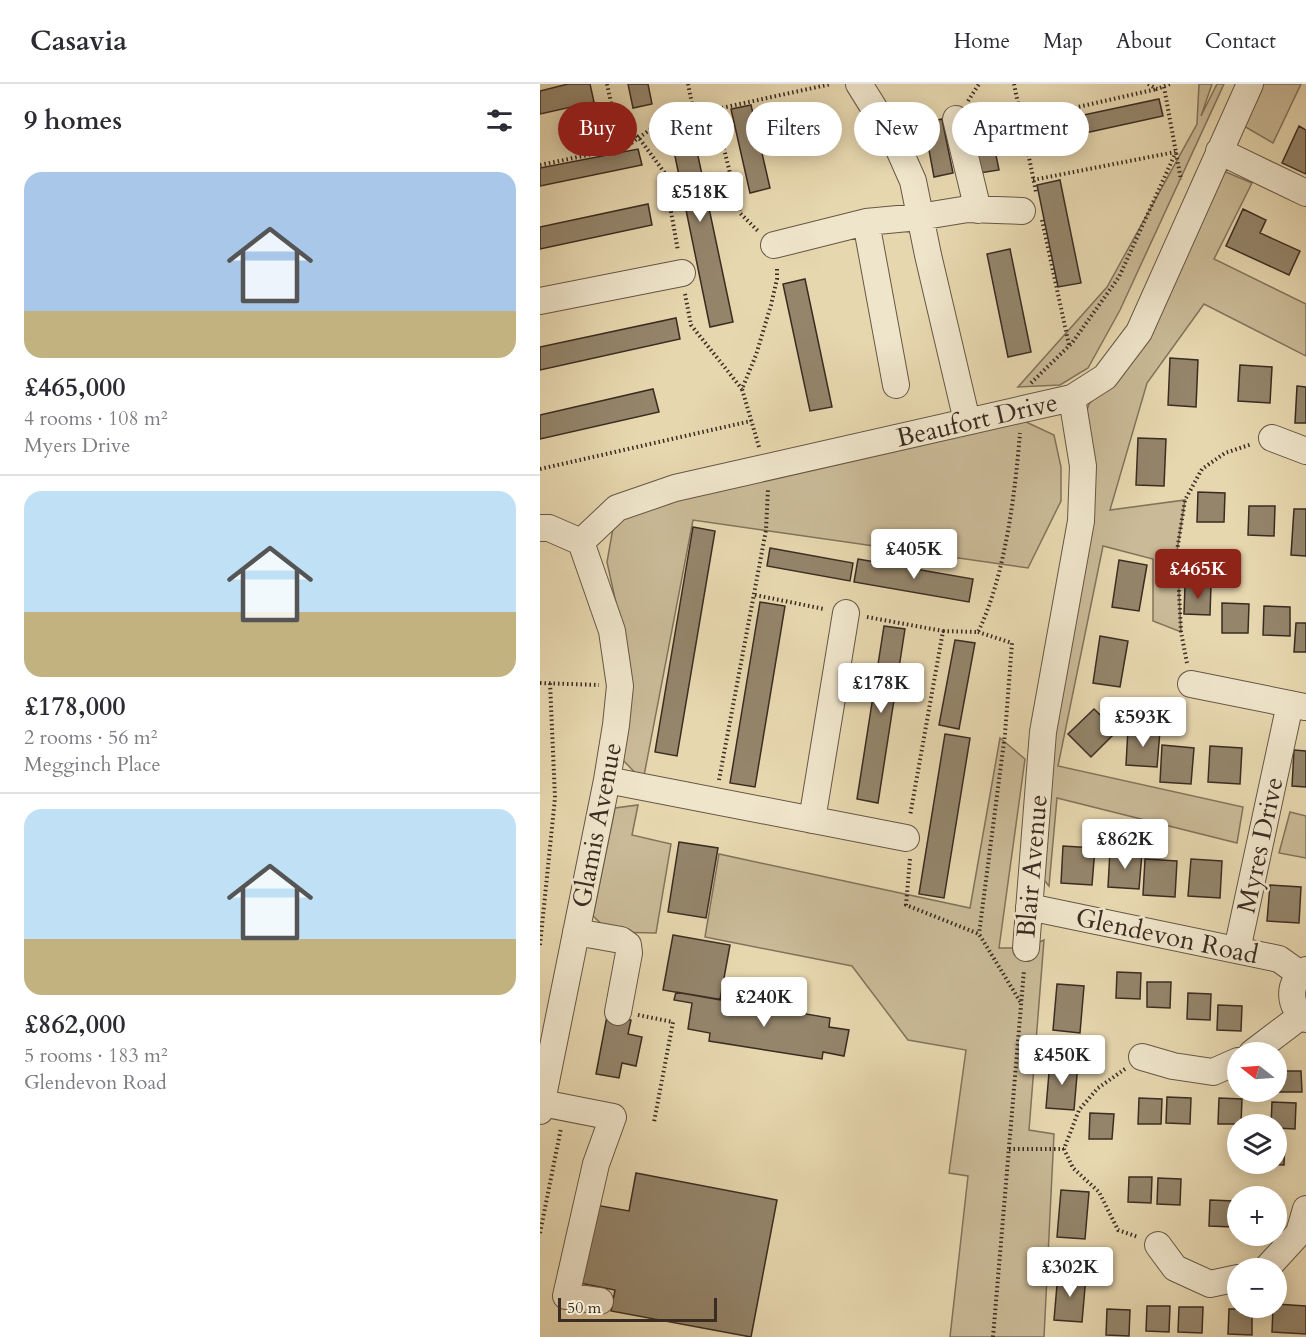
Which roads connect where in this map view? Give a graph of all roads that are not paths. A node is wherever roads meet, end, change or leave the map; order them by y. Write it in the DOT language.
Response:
graph roads {
  1 [pos="859,84"];
  2 [pos="1250,84"];
  3 [pos="1219,151"];
  4 [pos="969,156"];
  5 [pos="1306,193"];
  6 [pos="978,210"];
  7 [pos="1022,211"];
  8 [pos="919,217"];
  9 [pos="866,222"];
  10 [pos="774,245"];
  11 [pos="682,273"];
  12 [pos="540,301"];
  13 [pos="896,385"];
  14 [pos="1072,398"];
  15 [pos="967,421"];
  16 [pos="1272,438"];
  17 [pos="1306,451"];
  18 [pos="540,528"];
  19 [pos="581,542"];
  20 [pos="846,613"];
  21 [pos="1191,684"];
  22 [pos="1298,705"];
  23 [pos="607,780"];
  24 [pos="812,820"];
  25 [pos="906,838"];
  26 [pos="1029,907"];
  27 [pos="576,932"];
  28 [pos="1026,948"];
  29 [pos="1237,950"];
  30 [pos="1303,972"];
  31 [pos="618,1011"];
  32 [pos="1303,1017"];
  33 [pos="1268,1042"];
  34 [pos="1143,1057"];
  35 [pos="1227,1066"];
  36 [pos="541,1107"];
  37 [pos="1306,1209"];
  38 [pos="1158,1245"];
  39 [pos="1276,1258"];
  40 [pos="1227,1280"];
  41 [pos="600,1301"];
  1 -- 8 [label="street"];
  2 -- 3 [label="street, Beaufort Drive"];
  3 -- 5 [label="street"];
  3 -- 14 [label="street, Beaufort Drive"];
  4 -- 6 [label="street"];
  6 -- 7 [label="street"];
  6 -- 8 [label="street"];
  8 -- 9 [label="street"];
  8 -- 15 [label="street"];
  9 -- 10 [label="street"];
  9 -- 13 [label="street"];
  11 -- 12 [label="street"];
  14 -- 15 [label="street, Beaufort Drive"];
  14 -- 26 [label="street, Blair Avenue"];
  15 -- 19 [label="street, Beaufort Drive"];
  16 -- 17 [label="street"];
  18 -- 19 [label="street"];
  19 -- 23 [label="street, Glamis Avenue"];
  20 -- 24 [label="street"];
  21 -- 22 [label="street"];
  22 -- 29 [label="street, Myres Drive"];
  23 -- 24 [label="street"];
  23 -- 27 [label="street, Glamis Avenue"];
  24 -- 25 [label="street"];
  26 -- 28 [label="street, Blair Avenue"];
  26 -- 29 [label="street, Glendevon Road"];
  27 -- 31 [label="street"];
  27 -- 36 [label="street, Glamis Avenue"];
  29 -- 30 [label="street, Glendevon Road"];
  30 -- 32 [label="street, Glendevon Road"];
  32 -- 33 [label="street"];
  34 -- 35 [label="street"];
  36 -- 41 [label="street"];
  37 -- 39 [label="street"];
  38 -- 40 [label="street"];
}
